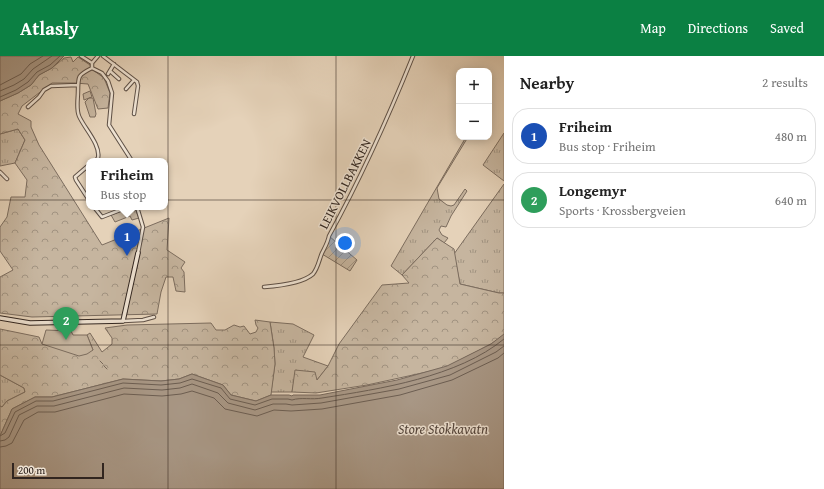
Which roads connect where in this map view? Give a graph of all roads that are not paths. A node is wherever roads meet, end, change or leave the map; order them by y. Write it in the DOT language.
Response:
graph roads {
  1 [pos="81,56"];
  2 [pos="98,56"];
  3 [pos="103,56"];
  4 [pos="413,56"];
  5 [pos="92,63"];
  6 [pos="114,64"];
  7 [pos="92,68"];
  8 [pos="119,79"];
  9 [pos="134,80"];
  10 [pos="78,85"];
  11 [pos="126,89"];
  12 [pos="28,107"];
  13 [pos="134,114"];
  14 [pos="98,158"];
  15 [pos="130,158"];
  16 [pos="86,168"];
  17 [pos="0,172"];
  18 [pos="6,180"];
  19 [pos="86,195"];
  20 [pos="96,210"];
  21 [pos="120,210"];
  22 [pos="138,210"];
  23 [pos="138,253"];
  24 [pos="264,286"];
  25 [pos="154,317"];
  26 [pos="0,318"];
  27 [pos="123,321"];
  1 -- 5 [label="street"];
  2 -- 5 [label="street"];
  3 -- 6 [label="street"];
  4 -- 24 [label="street, LEIKVOLLBAKKEN"];
  5 -- 7 [label="street"];
  6 -- 8 [label="street"];
  6 -- 9 [label="street"];
  7 -- 10 [label="street"];
  7 -- 15 [label="street"];
  9 -- 11 [label="street"];
  9 -- 13 [label="street"];
  10 -- 12 [label="street"];
  10 -- 14 [label="street"];
  16 -- 19 [label="street"];
  17 -- 18 [label="street"];
  20 -- 21 [label="street"];
  22 -- 23 [label="street"];
  23 -- 27 [label="street"];
  25 -- 27 [label="street"];
  26 -- 27 [label="street"];
}
